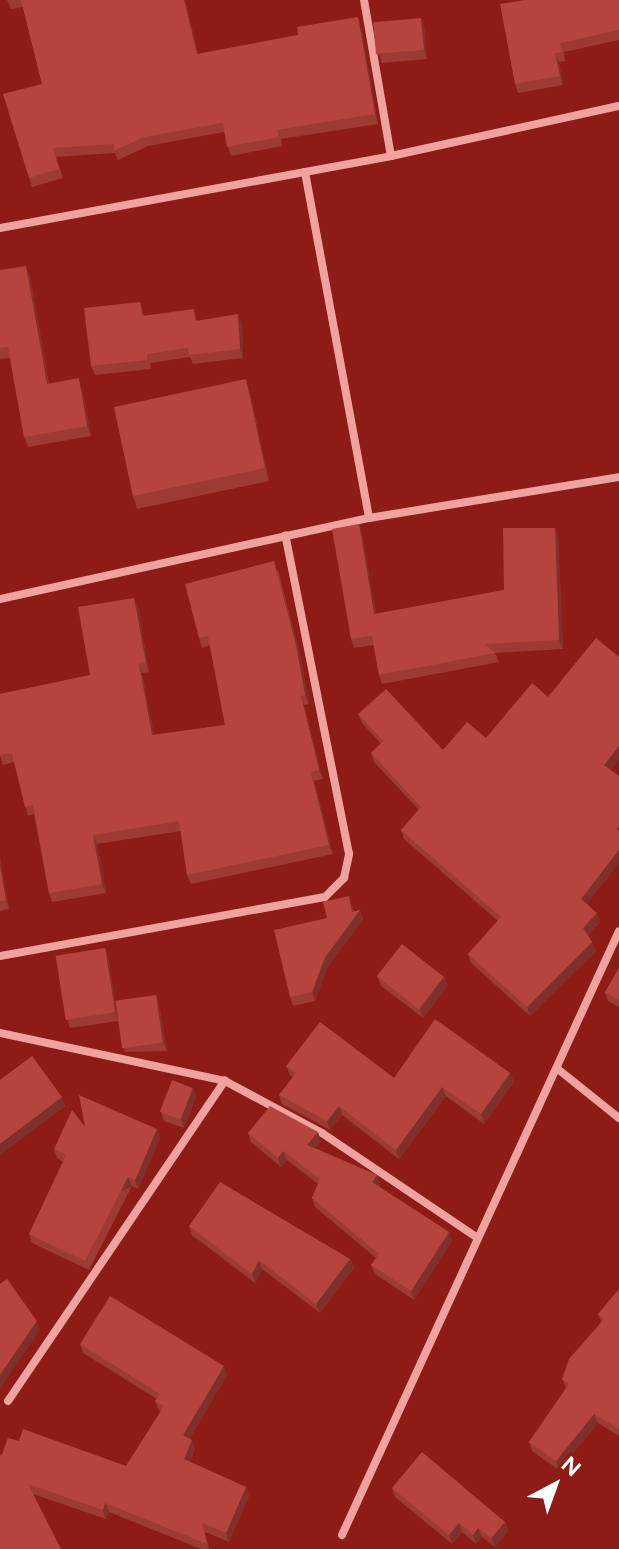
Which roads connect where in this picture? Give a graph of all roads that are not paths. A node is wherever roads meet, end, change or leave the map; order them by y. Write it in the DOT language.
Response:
graph roads {
  1 [pos="364,0"];
  2 [pos="619,106"];
  3 [pos="391,156"];
  4 [pos="305,172"];
  5 [pos="0,228"];
  6 [pos="619,477"];
  7 [pos="369,518"];
  8 [pos="285,535"];
  9 [pos="0,599"];
  10 [pos="619,931"];
  11 [pos="0,956"];
  12 [pos="0,1033"];
  13 [pos="559,1070"];
  14 [pos="225,1081"];
  15 [pos="619,1118"];
  16 [pos="476,1237"];
  17 [pos="8,1401"];
  18 [pos="342,1535"];
  1 -- 3 [label="street"];
  2 -- 3 [label="street"];
  3 -- 4 [label="street"];
  4 -- 5 [label="street"];
  4 -- 7 [label="street"];
  6 -- 7 [label="street"];
  7 -- 8 [label="street"];
  8 -- 9 [label="street"];
  8 -- 11 [label="street"];
  10 -- 13 [label="street"];
  12 -- 14 [label="street"];
  13 -- 15 [label="street"];
  13 -- 16 [label="street"];
  14 -- 16 [label="street"];
  14 -- 17 [label="street"];
  16 -- 18 [label="street"];
}
